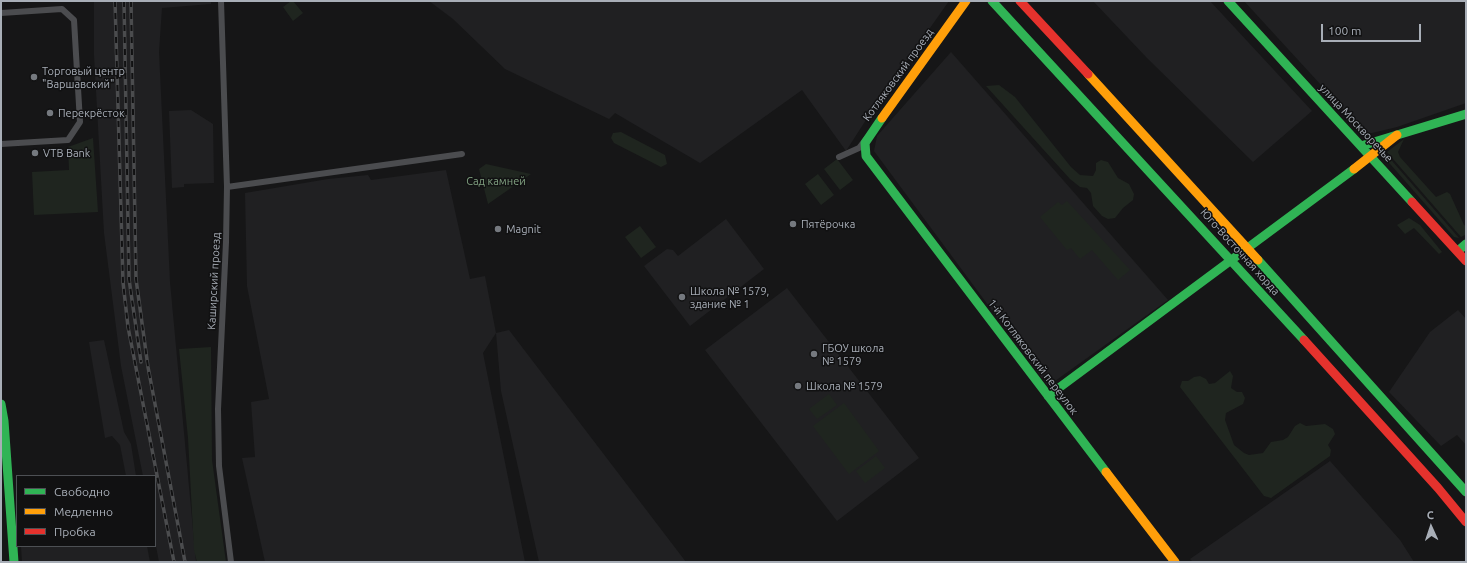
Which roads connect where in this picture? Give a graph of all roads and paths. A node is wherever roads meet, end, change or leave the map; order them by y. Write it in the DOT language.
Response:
graph roads {
  1 [pos="221,1"];
  2 [pos="966,1"];
  3 [pos="992,1"];
  4 [pos="1020,1"];
  5 [pos="1228,1"];
  6 [pos="1,13"];
  7 [pos="1466,114"];
  8 [pos="1397,135"];
  9 [pos="868,137"];
  10 [pos="1,144"];
  11 [pos="1361,146"];
  12 [pos="852,151"];
  13 [pos="462,154"];
  14 [pos="839,156"];
  15 [pos="866,156"];
  16 [pos="1371,156"];
  17 [pos="227,187"];
  18 [pos="1466,244"];
  19 [pos="1248,249"];
  20 [pos="1458,252"];
  21 [pos="1232,260"];
  22 [pos="1466,261"];
  23 [pos="1048,396"];
  24 [pos="1,404"];
  25 [pos="1466,492"];
  26 [pos="1466,522"];
  27 [pos="14,562"];
  28 [pos="231,562"];
  29 [pos="1175,562"];
  1 -- 17 [label="street, Каширский проезд"];
  2 -- 9 [label="main road, Котляковский проезд"];
  3 -- 21 [label="main road, Юго-Восточная хорда"];
  4 -- 19 [label="main road, Юго-Восточная хорда"];
  5 -- 11 [label="main road, улица Москворечье"];
  6 -- 10 [label="street"];
  7 -- 8 [label="main road"];
  8 -- 11 [label="main road"];
  8 -- 16 [label="main road"];
  9 -- 12 [label="street"];
  9 -- 15 [label="main road, Котляковский проезд"];
  11 -- 16 [label="main road, улица Москворечье"];
  12 -- 14 [label="street"];
  12 -- 15 [label="street"];
  13 -- 17 [label="street"];
  15 -- 23 [label="main road, 1-й Котляковский переулок"];
  16 -- 19 [label="main road"];
  16 -- 20 [label="main road, улица Москворечье"];
  17 -- 28 [label="street, Каширский проезд"];
  18 -- 20 [label="main road"];
  19 -- 21 [label="main road"];
  19 -- 25 [label="main road, Юго-Восточная хорда"];
  20 -- 22 [label="main road, улица Москворечье"];
  21 -- 23 [label="main road"];
  21 -- 26 [label="main road, Юго-Восточная хорда"];
  23 -- 29 [label="main road, 1-й Котляковский переулок"];
  24 -- 27 [label="main road"];
}
